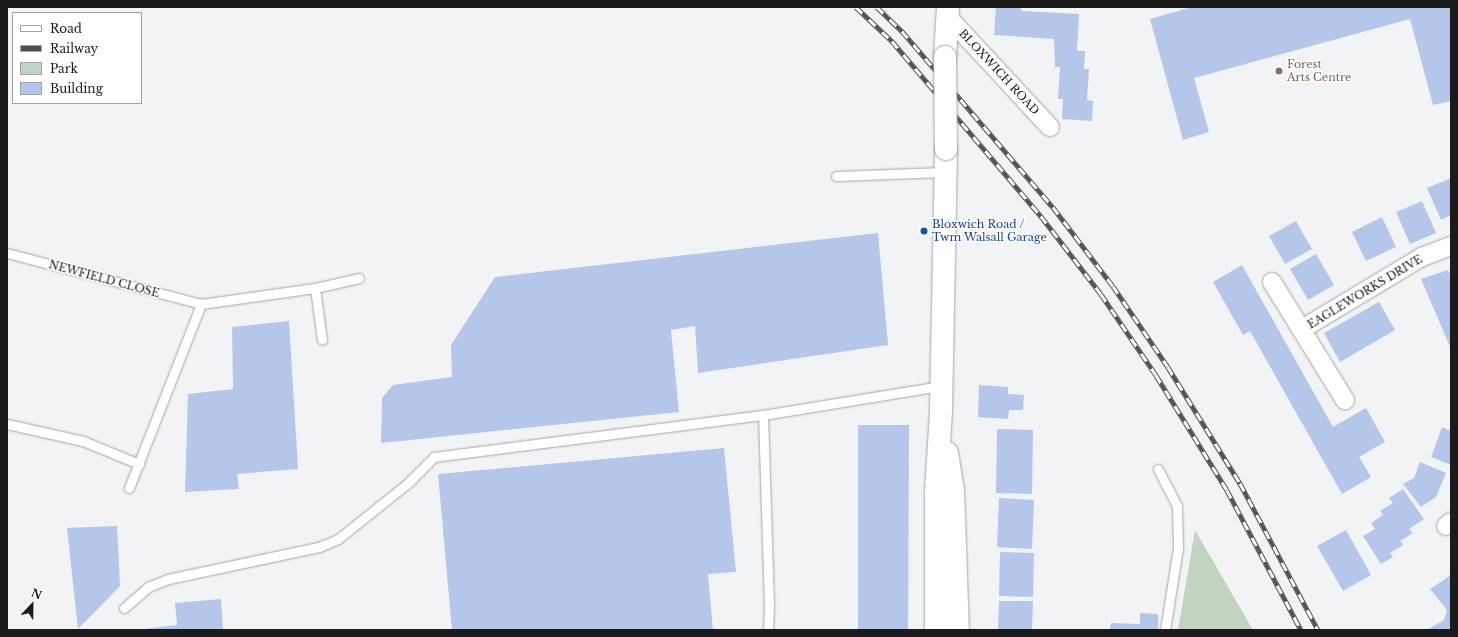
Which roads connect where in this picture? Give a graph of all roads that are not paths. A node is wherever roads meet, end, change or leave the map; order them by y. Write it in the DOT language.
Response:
graph roads {
  1 [pos="948,12"];
  2 [pos="1050,127"];
  3 [pos="946,172"];
  4 [pos="836,176"];
  5 [pos="1451,246"];
  6 [pos="7,253"];
  7 [pos="359,278"];
  8 [pos="1272,282"];
  9 [pos="315,288"];
  10 [pos="201,304"];
  11 [pos="1302,329"];
  12 [pos="322,340"];
  13 [pos="940,386"];
  14 [pos="1346,400"];
  15 [pos="940,410"];
  16 [pos="763,415"];
  17 [pos="7,424"];
  18 [pos="139,464"];
  19 [pos="1158,470"];
  20 [pos="129,488"];
  21 [pos="124,608"];
  22 [pos="768,630"];
  23 [pos="936,630"];
  24 [pos="958,630"];
  25 [pos="1165,630"];
  1 -- 2 [label="street, BLOXWICH ROAD"];
  1 -- 3 [label="main road, BLOXWICH ROAD, bridge"];
  3 -- 4 [label="lane"];
  3 -- 13 [label="main road, BLOXWICH ROAD"];
  5 -- 11 [label="street, EAGLEWORKS DRIVE"];
  6 -- 10 [label="lane, NEWFIELD CLOSE"];
  7 -- 9 [label="lane, NEWFIELD CLOSE"];
  8 -- 11 [label="street, EAGLEWORKS DRIVE"];
  9 -- 10 [label="lane, NEWFIELD CLOSE"];
  9 -- 12 [label="lane"];
  10 -- 18 [label="lane"];
  11 -- 14 [label="street, EAGLEWORKS DRIVE"];
  13 -- 15 [label="main road, BLOXWICH ROAD"];
  13 -- 16 [label="lane"];
  15 -- 23 [label="main road"];
  15 -- 24 [label="main road"];
  16 -- 21 [label="lane"];
  16 -- 22 [label="lane"];
  17 -- 18 [label="lane"];
  18 -- 20 [label="lane"];
  19 -- 25 [label="lane"];
}
